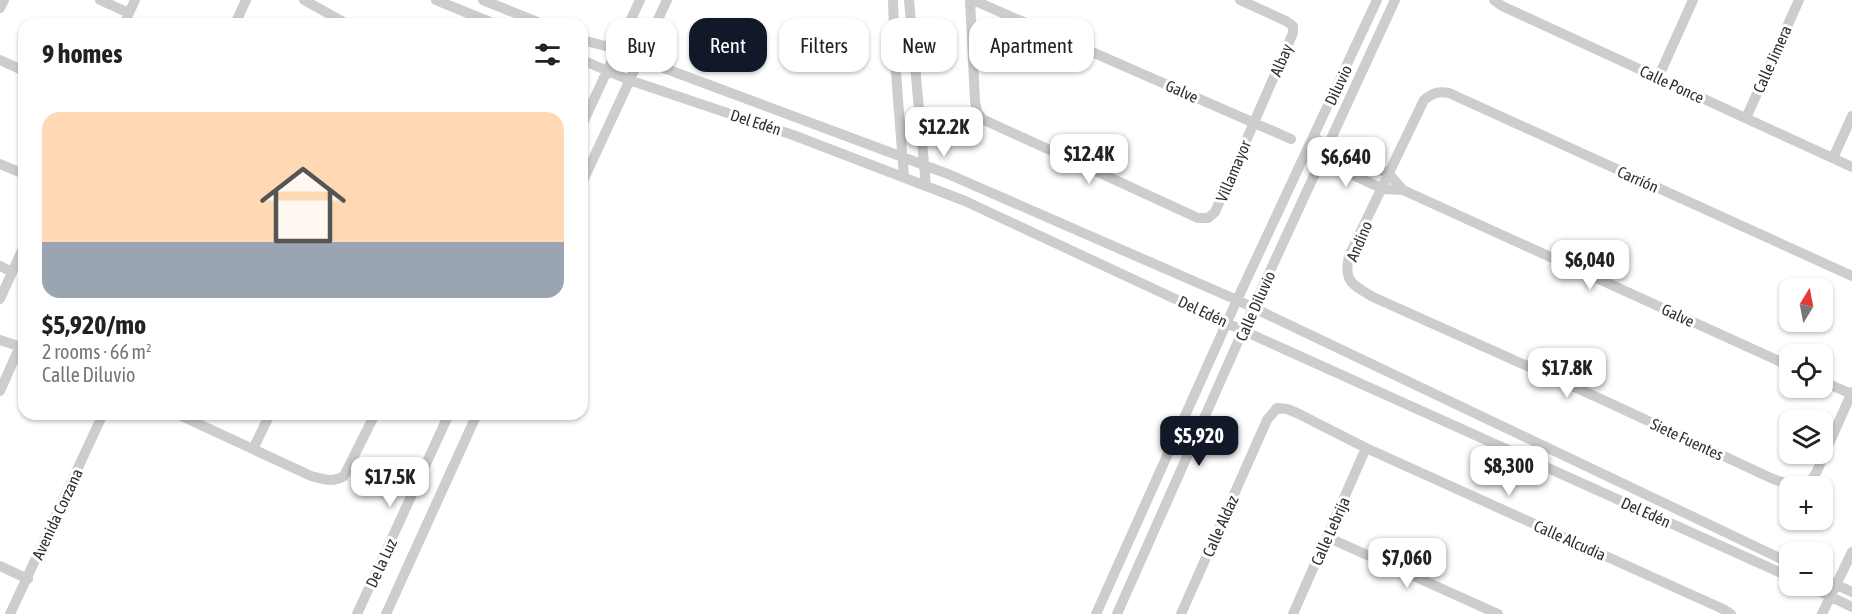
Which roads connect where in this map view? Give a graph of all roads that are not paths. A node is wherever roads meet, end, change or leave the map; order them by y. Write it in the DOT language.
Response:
graph roads {
  1 [pos="4,0"];
  2 [pos="100,0"];
  3 [pos="135,0"];
  4 [pos="246,0"];
  5 [pos="304,0"];
  6 [pos="436,0"];
  7 [pos="483,0"];
  8 [pos="640,0"];
  9 [pos="667,0"];
  10 [pos="893,0"];
  11 [pos="909,0"];
  12 [pos="971,0"];
  13 [pos="1240,0"];
  14 [pos="1377,0"];
  15 [pos="1395,0"];
  16 [pos="1494,0"];
  17 [pos="1693,0"];
  18 [pos="1799,0"];
  19 [pos="0,8"];
  20 [pos="129,13"];
  21 [pos="127,18"];
  22 [pos="238,18"];
  23 [pos="336,18"];
  24 [pos="480,18"];
  25 [pos="527,18"];
  26 [pos="632,18"];
  27 [pos="658,18"];
  28 [pos="588,42"];
  29 [pos="606,46"];
  30 [pos="0,60"];
  31 [pos="588,63"];
  32 [pos="18,68"];
  33 [pos="606,72"];
  34 [pos="607,72"];
  35 [pos="633,72"];
  36 [pos="676,72"];
  37 [pos="1658,78"];
  38 [pos="629,80"];
  39 [pos="1424,100"];
  40 [pos="588,112"];
  41 [pos="1852,116"];
  42 [pos="1256,118"];
  43 [pos="1746,118"];
  44 [pos="1314,138"];
  45 [pos="1291,139"];
  46 [pos="1329,145"];
  47 [pos="1306,154"];
  48 [pos="902,157"];
  49 [pos="1833,158"];
  50 [pos="1322,161"];
  51 [pos="0,164"];
  52 [pos="924,165"];
  53 [pos="1852,166"];
  54 [pos="588,170"];
  55 [pos="18,172"];
  56 [pos="1389,174"];
  57 [pos="904,177"];
  58 [pos="926,186"];
  59 [pos="1383,189"];
  60 [pos="1403,190"];
  61 [pos="18,259"];
  62 [pos="0,266"];
  63 [pos="12,272"];
  64 [pos="1852,276"];
  65 [pos="1352,285"];
  66 [pos="0,299"];
  67 [pos="1237,300"];
  68 [pos="1253,308"];
  69 [pos="1228,323"];
  70 [pos="1244,331"];
  71 [pos="1,339"];
  72 [pos="18,345"];
  73 [pos="18,355"];
  74 [pos="1779,361"];
  75 [pos="1833,386"];
  76 [pos="0,391"];
  77 [pos="1851,393"];
  78 [pos="1277,408"];
  79 [pos="100,420"];
  80 [pos="190,420"];
  81 [pos="267,420"];
  82 [pos="372,420"];
  83 [pos="446,420"];
  84 [pos="474,420"];
  85 [pos="1366,448"];
  86 [pos="254,449"];
  87 [pos="1814,476"];
  88 [pos="1779,481"];
  89 [pos="1327,537"];
  90 [pos="1852,552"];
  91 [pos="1779,557"];
  92 [pos="0,566"];
  93 [pos="1779,572"];
  94 [pos="28,579"];
  95 [pos="1833,584"];
  96 [pos="1836,585"];
  97 [pos="1851,589"];
  98 [pos="1833,592"];
  99 [pos="1831,596"];
  100 [pos="1848,605"];
  101 [pos="10,614"];
  102 [pos="357,614"];
  103 [pos="386,614"];
  104 [pos="1096,614"];
  105 [pos="1117,614"];
  106 [pos="1181,614"];
  107 [pos="1293,614"];
  108 [pos="1498,614"];
  109 [pos="1731,614"];
  110 [pos="1822,614"];
  111 [pos="1838,614"];
  1 -- 19 [label="street"];
  2 -- 20 [label="street"];
  3 -- 20 [label="street"];
  4 -- 22 [label="street"];
  5 -- 23 [label="street"];
  6 -- 24 [label="street"];
  7 -- 25 [label="street"];
  8 -- 26 [label="street"];
  9 -- 27 [label="street"];
  10 -- 48 [label="street"];
  11 -- 52 [label="street"];
  12 -- 42 [label="street, Galve"];
  12 -- 42 [label="street, Villamayor"];
  13 -- 42 [label="street, Albay"];
  14 -- 44 [label="street, Diluvio"];
  15 -- 46 [label="street, Calle Diluvio"];
  16 -- 37 [label="street, Calle Ponce"];
  17 -- 37 [label="street"];
  18 -- 43 [label="street, Calle Jimera"];
  20 -- 21 [label="street"];
  28 -- 29 [label="street, Del Edén"];
  30 -- 32 [label="street"];
  31 -- 33 [label="street, Del Edén"];
  34 -- 38 [label="street, Del Edén"];
  34 -- 40 [label="street"];
  35 -- 38 [label="street"];
  36 -- 48 [label="street, Del Edén"];
  37 -- 43 [label="street, Calle Ponce"];
  38 -- 54 [label="street"];
  38 -- 57 [label="street, Del Edén"];
  39 -- 56 [label="street, Andino"];
  39 -- 64 [label="street, Carrión"];
  41 -- 49 [label="street"];
  42 -- 45 [label="street, Galve"];
  43 -- 49 [label="street, Calle Ponce"];
  44 -- 46 [label="street"];
  44 -- 47 [label="street, Diluvio"];
  46 -- 50 [label="street, Calle Diluvio"];
  46 -- 56 [label="street"];
  47 -- 50 [label="street"];
  47 -- 67 [label="street, Diluvio"];
  48 -- 52 [label="street, Del Edén"];
  48 -- 57 [label="street"];
  49 -- 53 [label="street, Calle Ponce"];
  50 -- 59 [label="street"];
  50 -- 68 [label="street, Calle Diluvio"];
  51 -- 55 [label="street"];
  52 -- 58 [label="street"];
  52 -- 67 [label="street, Del Edén"];
  56 -- 59 [label="street, Andino"];
  56 -- 60 [label="street"];
  57 -- 58 [label="street, Del Edén"];
  58 -- 69 [label="street, Del Edén"];
  59 -- 60 [label="street"];
  59 -- 65 [label="street, Andino"];
  60 -- 74 [label="street, Galve"];
  61 -- 63 [label="street"];
  62 -- 63 [label="street"];
  63 -- 66 [label="street"];
  65 -- 88 [label="street, Siete Fuentes"];
  67 -- 68 [label="street, Del Edén"];
  67 -- 69 [label="street, Diluvio"];
  68 -- 70 [label="street, Calle Diluvio"];
  68 -- 91 [label="street, Del Edén"];
  69 -- 70 [label="street, Del Edén"];
  69 -- 104 [label="street, Diluvio"];
  70 -- 93 [label="street, Del Edén"];
  70 -- 105 [label="street, Calle Diluvio"];
  71 -- 72 [label="street"];
  73 -- 76 [label="street"];
  75 -- 77 [label="street"];
  77 -- 87 [label="street"];
  78 -- 85 [label="street, Calle Alcudia"];
  78 -- 106 [label="street, Calle Aldaz"];
  79 -- 94 [label="street, Avenida Corzana"];
  80 -- 86 [label="street"];
  81 -- 86 [label="street"];
  82 -- 86 [label="street"];
  83 -- 102 [label="street, De la Luz"];
  84 -- 103 [label="street, De la Luz"];
  85 -- 89 [label="street, Calle Lebrija"];
  85 -- 109 [label="street, Calle Alcudia"];
  89 -- 107 [label="street, Calle Lebrija"];
  89 -- 108 [label="street"];
  90 -- 96 [label="street"];
  92 -- 94 [label="street"];
  94 -- 101 [label="street, Avenida Corzana"];
  95 -- 96 [label="street"];
  96 -- 97 [label="street"];
  96 -- 98 [label="street"];
  97 -- 100 [label="street"];
  99 -- 100 [label="street"];
  99 -- 110 [label="street"];
  100 -- 111 [label="street"];
}
